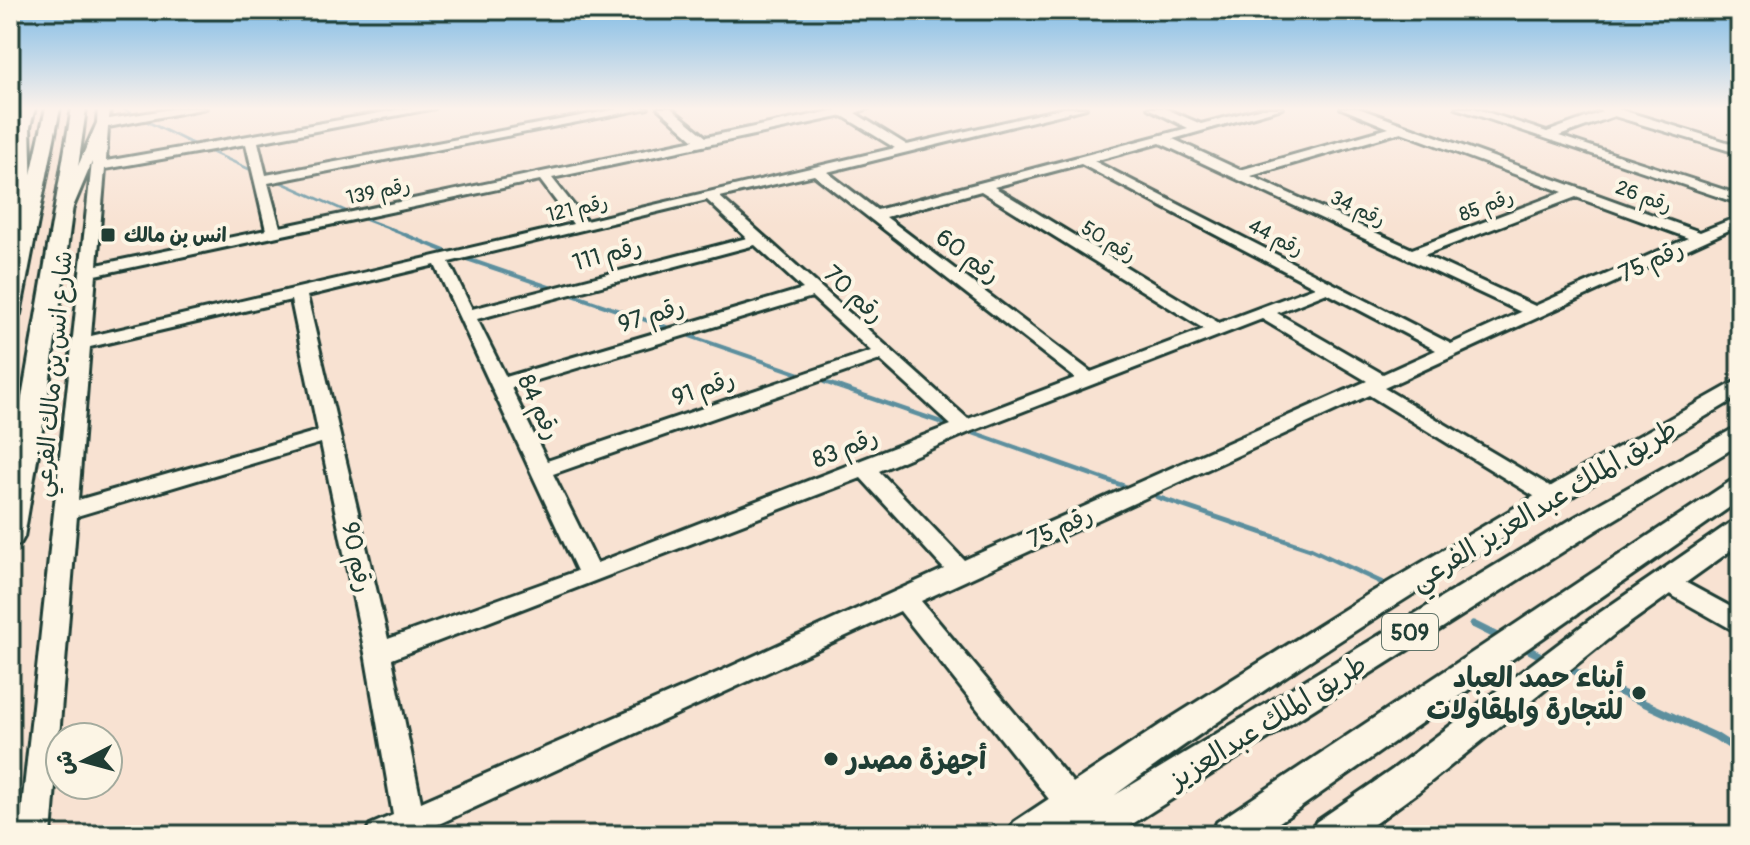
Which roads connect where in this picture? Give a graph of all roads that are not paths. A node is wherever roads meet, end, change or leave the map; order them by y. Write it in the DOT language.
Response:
graph roads {
  1 [pos="18,147"];
  2 [pos="25,147"];
  3 [pos="45,147"];
  4 [pos="73,147"];
  5 [pos="90,147"];
  6 [pos="100,147"];
  7 [pos="203,147"];
  8 [pos="253,147"];
  9 [pos="433,147"];
  10 [pos="678,147"];
  11 [pos="912,147"];
  12 [pos="1130,147"];
  13 [pos="1180,147"];
  14 [pos="1334,147"];
  15 [pos="1454,147"];
  16 [pos="1581,147"];
  17 [pos="905,149"];
  18 [pos="1083,160"];
  19 [pos="98,166"];
  20 [pos="817,171"];
  21 [pos="1239,175"];
  22 [pos="543,176"];
  23 [pos="10,179"];
  24 [pos="261,180"];
  25 [pos="982,186"];
  26 [pos="1575,192"];
  27 [pos="711,197"];
  28 [pos="1740,200"];
  29 [pos="875,215"];
  30 [pos="61,220"];
  31 [pos="1740,220"];
  32 [pos="583,227"];
  33 [pos="274,233"];
  34 [pos="27,234"];
  35 [pos="1702,238"];
  36 [pos="759,239"];
  37 [pos="1411,255"];
  38 [pos="440,260"];
  39 [pos="88,272"];
  40 [pos="1329,287"];
  41 [pos="815,291"];
  42 [pos="298,294"];
  43 [pos="1264,313"];
  44 [pos="10,314"];
  45 [pos="1538,314"];
  46 [pos="467,316"];
  47 [pos="1216,329"];
  48 [pos="82,344"];
  49 [pos="1449,350"];
  50 [pos="883,353"];
  51 [pos="1090,380"];
  52 [pos="500,385"];
  53 [pos="1376,385"];
  54 [pos="1740,386"];
  55 [pos="965,427"];
  56 [pos="1740,433"];
  57 [pos="330,434"];
  58 [pos="865,469"];
  59 [pos="541,471"];
  60 [pos="1740,487"];
  61 [pos="1550,496"];
  62 [pos="67,511"];
  63 [pos="1740,530"];
  64 [pos="10,537"];
  65 [pos="961,572"];
  66 [pos="591,575"];
  67 [pos="1668,582"];
  68 [pos="905,599"];
  69 [pos="1740,624"];
  70 [pos="378,653"];
  71 [pos="1078,820"];
  72 [pos="409,821"];
  73 [pos="35,835"];
  74 [pos="381,835"];
  75 [pos="1011,835"];
  76 [pos="1027,835"];
  77 [pos="1230,835"];
  78 [pos="1329,835"];
  1 -- 23 [label="street"];
  2 -- 34 [label="street"];
  3 -- 34 [label="main road"];
  4 -- 30 [label="main road"];
  5 -- 30 [label="street"];
  6 -- 19 [label="street, شارع انس بن مالك الفرعي"];
  7 -- 19 [label="street"];
  8 -- 24 [label="street"];
  9 -- 24 [label="street"];
  10 -- 22 [label="street, رقم 139"];
  11 -- 17 [label="street, رقم 121"];
  12 -- 18 [label="street"];
  13 -- 21 [label="street, رقم 34"];
  14 -- 21 [label="street"];
  15 -- 26 [label="street, رقم 26"];
  16 -- 28 [label="street"];
  17 -- 20 [label="street, رقم 121"];
  18 -- 25 [label="street"];
  18 -- 40 [label="street, رقم 44"];
  19 -- 39 [label="street, شارع انس بن مالك الفرعي"];
  20 -- 27 [label="street, رقم 121"];
  20 -- 29 [label="street, رقم 60"];
  21 -- 37 [label="street, رقم 34"];
  22 -- 32 [label="street"];
  22 -- 33 [label="street, رقم 139"];
  24 -- 33 [label="street"];
  25 -- 29 [label="street"];
  25 -- 47 [label="street, رقم 50"];
  26 -- 35 [label="street, رقم 26"];
  26 -- 37 [label="street, رقم 85"];
  27 -- 32 [label="street, رقم 121"];
  27 -- 36 [label="street, رقم 70"];
  29 -- 51 [label="street, رقم 60"];
  30 -- 64 [label="main road"];
  31 -- 35 [label="street, رقم 75"];
  32 -- 38 [label="street, رقم 121"];
  33 -- 39 [label="street, رقم 139"];
  34 -- 44 [label="main road"];
  35 -- 45 [label="street, رقم 75"];
  36 -- 41 [label="street, رقم 70"];
  36 -- 46 [label="street, رقم 111"];
  37 -- 45 [label="street, رقم 34"];
  38 -- 42 [label="street, رقم 121"];
  38 -- 46 [label="street, رقم 84"];
  39 -- 48 [label="street, شارع انس بن مالك الفرعي"];
  40 -- 43 [label="street, رقم 83"];
  40 -- 49 [label="street, رقم 44"];
  41 -- 50 [label="street, رقم 70"];
  41 -- 52 [label="street, رقم 97"];
  42 -- 48 [label="street, رقم 121"];
  42 -- 57 [label="street, رقم 90"];
  43 -- 47 [label="street, رقم 83"];
  43 -- 53 [label="street"];
  45 -- 49 [label="street, رقم 75"];
  46 -- 52 [label="street, رقم 84"];
  47 -- 51 [label="street, رقم 83"];
  48 -- 62 [label="street, شارع انس بن مالك الفرعي"];
  49 -- 53 [label="street, رقم 75"];
  50 -- 55 [label="street, رقم 70"];
  50 -- 59 [label="street, رقم 91"];
  51 -- 55 [label="street, رقم 83"];
  52 -- 59 [label="street, رقم 84"];
  53 -- 61 [label="street"];
  53 -- 65 [label="street, رقم 75"];
  54 -- 61 [label="main road, طريق الملك عبدالعزيز الفرعي"];
  55 -- 58 [label="street, رقم 83"];
  56 -- 71 [label="main road, طريق الملك عبدالعزيز / 509"];
  57 -- 62 [label="street"];
  57 -- 70 [label="street, رقم 90"];
  58 -- 65 [label="street"];
  58 -- 66 [label="street, رقم 83"];
  59 -- 66 [label="street, رقم 84"];
  60 -- 77 [label="main road, 509"];
  61 -- 71 [label="main road, طريق الملك عبدالعزيز الفرعي"];
  62 -- 73 [label="street, شارع انس بن مالك الفرعي"];
  63 -- 67 [label="main road"];
  65 -- 68 [label="street, رقم 75"];
  66 -- 70 [label="street, رقم 83"];
  67 -- 69 [label="street"];
  67 -- 78 [label="main road"];
  68 -- 71 [label="street"];
  68 -- 72 [label="street, رقم 75"];
  70 -- 72 [label="street, رقم 90"];
  71 -- 75 [label="street"];
  71 -- 76 [label="main road, طريق الملك عبدالعزيز الفرعي"];
  72 -- 74 [label="street, رقم 75"];
}
